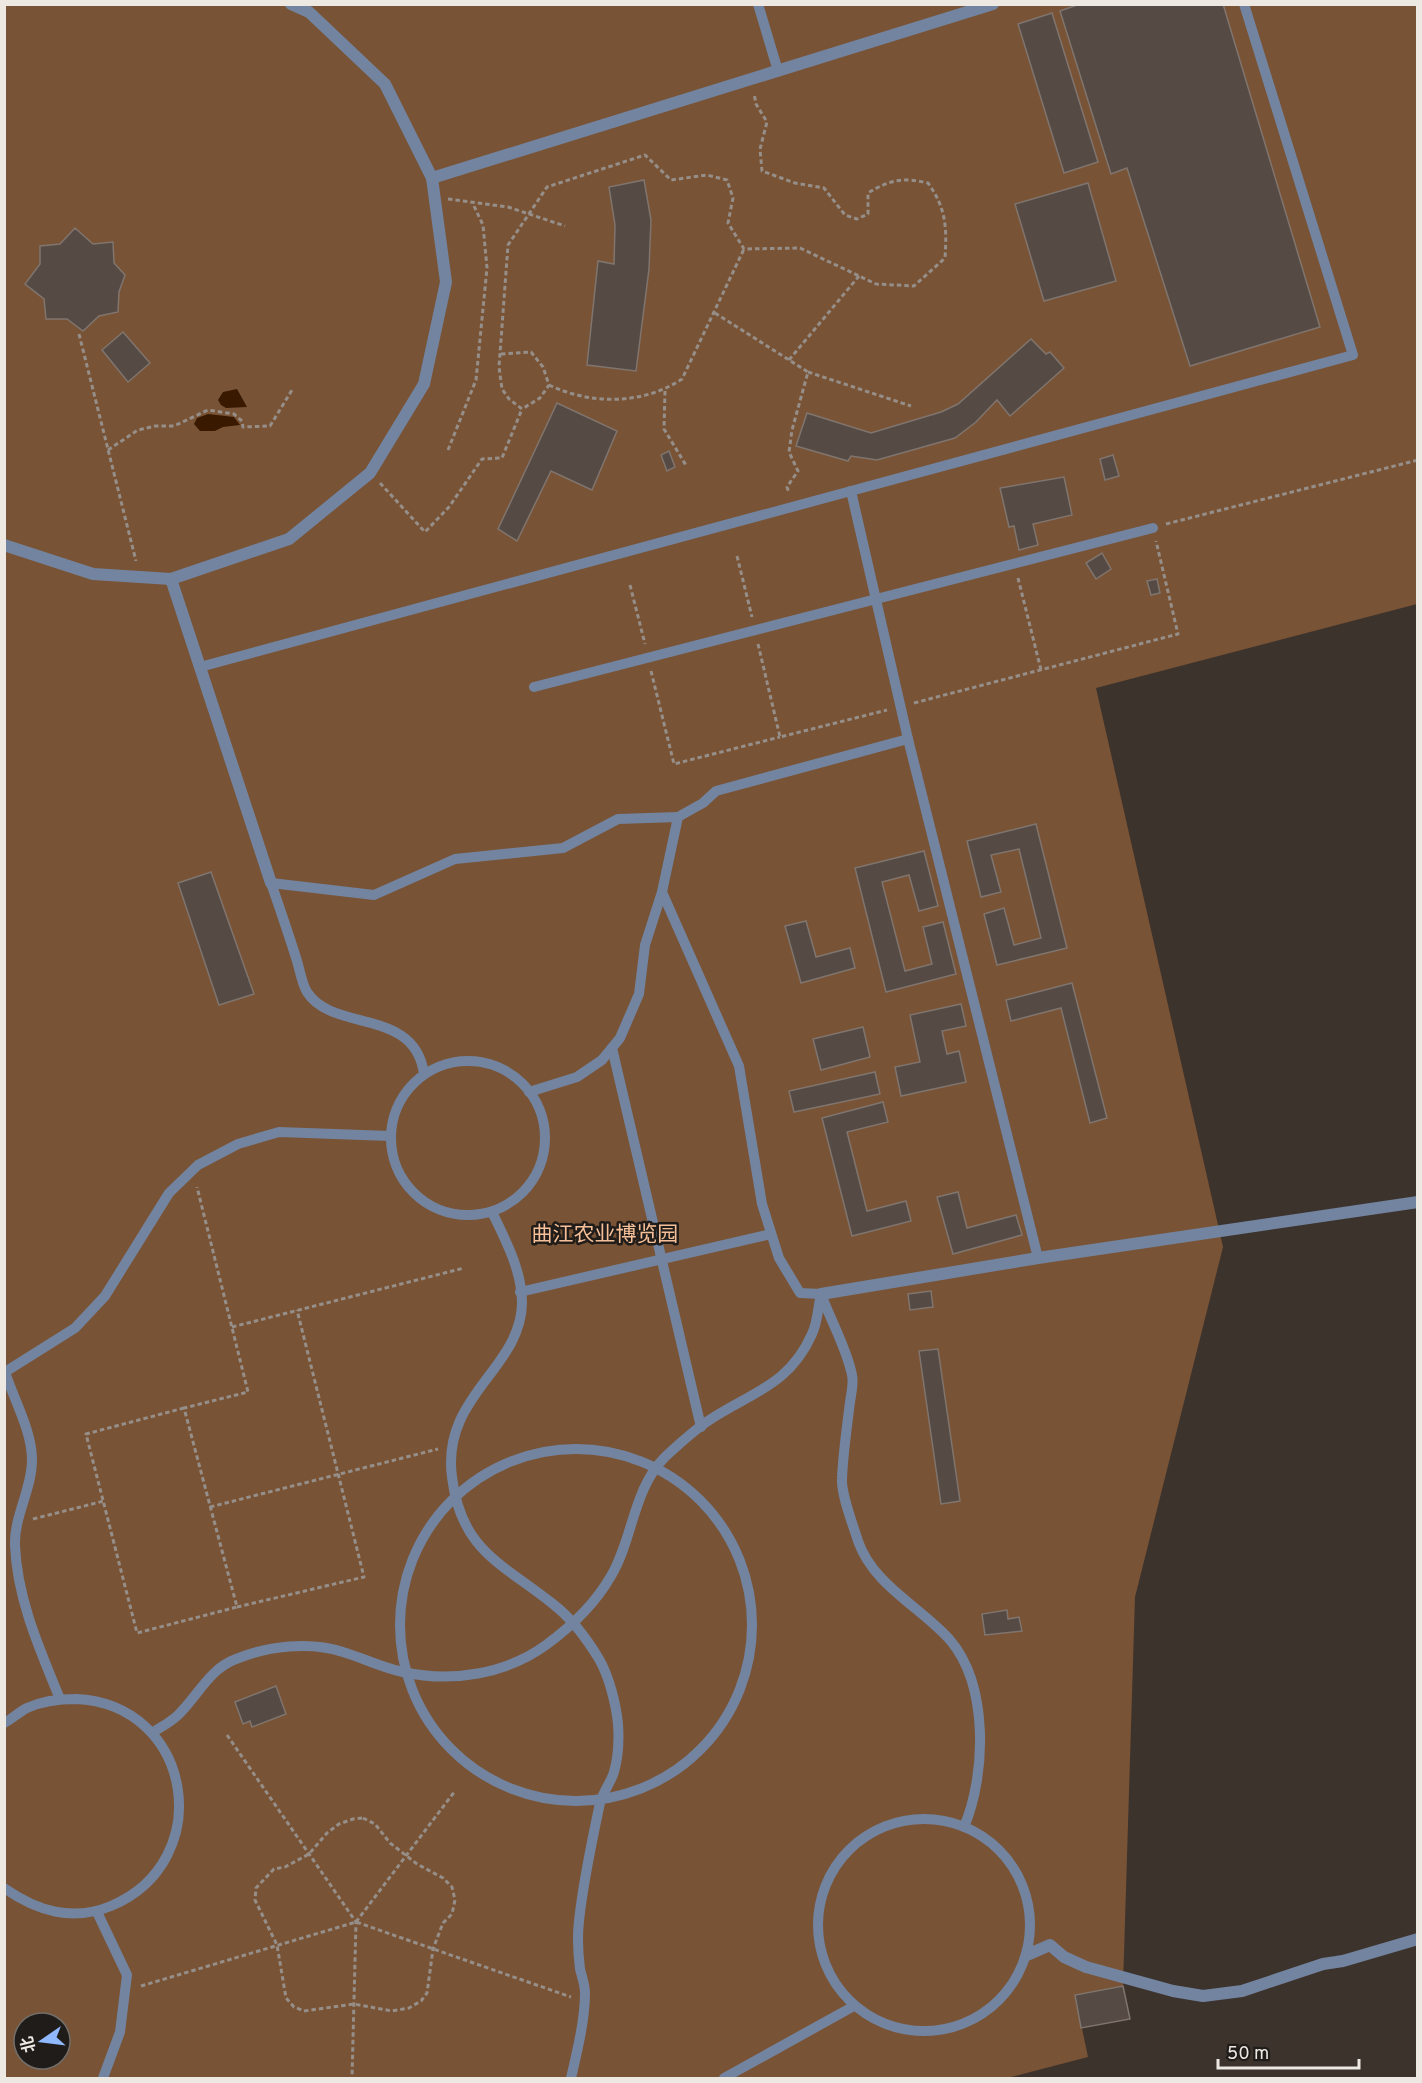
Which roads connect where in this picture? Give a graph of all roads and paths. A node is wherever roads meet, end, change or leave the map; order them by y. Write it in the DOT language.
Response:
graph roads {
  1 [pos="291,4"];
  2 [pos="758,4"];
  3 [pos="993,4"];
  4 [pos="1244,4"];
  5 [pos="778,71"];
  6 [pos="751,79"];
  7 [pos="432,178"];
  8 [pos="435,196"];
  9 [pos="473,204"];
  10 [pos="528,215"];
  11 [pos="565,226"];
  12 [pos="744,249"];
  13 [pos="859,276"];
  14 [pos="714,313"];
  15 [pos="79,334"];
  16 [pos="501,354"];
  17 [pos="789,360"];
  18 [pos="808,372"];
  19 [pos="549,385"];
  20 [pos="292,390"];
  21 [pos="664,391"];
  22 [pos="911,406"];
  23 [pos="522,409"];
  24 [pos="108,450"];
  25 [pos="448,450"];
  26 [pos="1418,460"];
  27 [pos="687,467"];
  28 [pos="370,473"];
  29 [pos="851,491"];
  30 [pos="792,507"];
  31 [pos="1153,528"];
  32 [pos="4,545"];
  33 [pos="737,556"];
  34 [pos="1014,564"];
  35 [pos="140,577"];
  36 [pos="171,579"];
  37 [pos="630,585"];
  38 [pos="876,599"];
  39 [pos="755,630"];
  40 [pos="648,658"];
  41 [pos="200,667"];
  42 [pos="1041,670"];
  43 [pos="534,687"];
  44 [pos="900,706"];
  45 [pos="780,737"];
  46 [pos="908,739"];
  47 [pos="678,817"];
  48 [pos="271,883"];
  49 [pos="662,892"];
  50 [pos="612,1048"];
  51 [pos="424,1074"];
  52 [pos="529,1092"];
  53 [pos="390,1136"];
  54 [pos="193,1170"];
  55 [pos="1418,1202"];
  56 [pos="492,1212"];
  57 [pos="771,1234"];
  58 [pos="1038,1258"];
  59 [pos="661,1259"];
  60 [pos="464,1268"];
  61 [pos="520,1292"];
  62 [pos="821,1294"];
  63 [pos="297,1310"];
  64 [pos="232,1327"];
  65 [pos="5,1373"];
  66 [pos="184,1408"];
  67 [pos="701,1426"];
  68 [pos="452,1445"];
  69 [pos="656,1468"];
  70 [pos="339,1474"];
  71 [pos="455,1497"];
  72 [pos="104,1501"];
  73 [pos="210,1507"];
  74 [pos="18,1522"];
  75 [pos="16,1557"];
  76 [pos="4,1560"];
  77 [pos="237,1607"];
  78 [pos="573,1623"];
  79 [pos="406,1672"];
  80 [pos="60,1698"];
  81 [pos="4,1723"];
  82 [pos="152,1733"];
  83 [pos="227,1735"];
  84 [pos="455,1791"];
  85 [pos="601,1799"];
  86 [pos="964,1827"];
  87 [pos="309,1854"];
  88 [pos="406,1856"];
  89 [pos="4,1888"];
  90 [pos="97,1912"];
  91 [pos="356,1922"];
  92 [pos="1418,1939"];
  93 [pos="277,1945"];
  94 [pos="433,1949"];
  95 [pos="1027,1954"];
  96 [pos="125,1991"];
  97 [pos="584,2002"];
  98 [pos="354,2004"];
  99 [pos="854,2006"];
  100 [pos="103,2079"];
  101 [pos="352,2079"];
  102 [pos="571,2079"];
  103 [pos="724,2079"];
  1 -- 7 [label="street"];
  2 -- 5 [label="lane"];
  3 -- 5 [label="street"];
  4 -- 29 [label="lane"];
  5 -- 6 [label="street"];
  6 -- 7 [label="street"];
  6 -- 13 [label="path"];
  7 -- 8 [label="street"];
  8 -- 9 [label="path"];
  8 -- 28 [label="street"];
  9 -- 10 [label="path"];
  9 -- 25 [label="path"];
  10 -- 11 [label="path"];
  10 -- 12 [label="path"];
  10 -- 16 [label="path"];
  12 -- 13 [label="path"];
  12 -- 14 [label="path"];
  13 -- 17 [label="path"];
  14 -- 17 [label="path"];
  14 -- 21 [label="path"];
  15 -- 24 [label="path"];
  16 -- 19 [label="path"];
  16 -- 23 [label="path"];
  17 -- 18 [label="path"];
  18 -- 22 [label="path"];
  18 -- 30 [label="path"];
  19 -- 21 [label="path"];
  19 -- 23 [label="path"];
  20 -- 24 [label="path"];
  21 -- 27 [label="path"];
  23 -- 28 [label="path"];
  24 -- 35 [label="path"];
  26 -- 31 [label="path"];
  28 -- 36 [label="street"];
  29 -- 30 [label="lane"];
  29 -- 38 [label="lane"];
  30 -- 41 [label="lane"];
  31 -- 34 [label="lane"];
  31 -- 42 [label="path"];
  32 -- 35 [label="street"];
  33 -- 39 [label="path"];
  34 -- 38 [label="lane"];
  34 -- 42 [label="path"];
  35 -- 36 [label="street"];
  36 -- 41 [label="street"];
  37 -- 40 [label="path"];
  38 -- 39 [label="lane"];
  38 -- 44 [label="lane"];
  39 -- 40 [label="lane"];
  39 -- 45 [label="path"];
  40 -- 43 [label="lane"];
  40 -- 45 [label="path"];
  41 -- 48 [label="street"];
  42 -- 44 [label="path"];
  44 -- 45 [label="path"];
  44 -- 46 [label="lane"];
  46 -- 47 [label="lane"];
  46 -- 58 [label="lane"];
  47 -- 48 [label="lane"];
  47 -- 49 [label="lane"];
  48 -- 51 [label="lane"];
  49 -- 50 [label="lane"];
  49 -- 57 [label="lane"];
  50 -- 52 [label="lane"];
  50 -- 59 [label="lane"];
  51 -- 52 [label="lane"];
  51 -- 53 [label="lane"];
  52 -- 56 [label="lane"];
  53 -- 54 [label="lane"];
  53 -- 56 [label="lane"];
  54 -- 64 [label="path"];
  54 -- 65 [label="lane"];
  55 -- 58 [label="street"];
  56 -- 61 [label="lane"];
  57 -- 59 [label="lane"];
  57 -- 62 [label="lane"];
  58 -- 62 [label="street"];
  59 -- 61 [label="lane"];
  59 -- 67 [label="lane"];
  60 -- 63 [label="path"];
  61 -- 68 [label="lane"];
  62 -- 67 [label="lane"];
  62 -- 86 [label="lane"];
  63 -- 64 [label="path"];
  63 -- 70 [label="path"];
  64 -- 66 [label="path"];
  65 -- 74 [label="lane"];
  66 -- 72 [label="path"];
  66 -- 73 [label="path"];
  67 -- 69 [label="lane"];
  68 -- 70 [label="path"];
  68 -- 71 [label="lane"];
  69 -- 71 [label="lane"];
  69 -- 78 [label="lane"];
  69 -- 85 [label="lane"];
  70 -- 73 [label="path"];
  70 -- 77 [label="path"];
  71 -- 78 [label="lane"];
  71 -- 79 [label="lane"];
  72 -- 74 [label="path"];
  72 -- 77 [label="path"];
  73 -- 77 [label="path"];
  74 -- 75 [label="lane"];
  75 -- 76 [label="lane"];
  75 -- 80 [label="lane"];
  78 -- 79 [label="lane"];
  78 -- 85 [label="lane"];
  79 -- 82 [label="lane"];
  79 -- 85 [label="lane"];
  80 -- 81 [label="lane"];
  80 -- 82 [label="lane"];
  82 -- 90 [label="lane"];
  83 -- 87 [label="path"];
  84 -- 88 [label="path"];
  85 -- 97 [label="lane"];
  86 -- 95 [label="lane"];
  86 -- 99 [label="lane"];
  87 -- 88 [label="path"];
  87 -- 91 [label="path"];
  87 -- 93 [label="path"];
  88 -- 91 [label="path"];
  88 -- 94 [label="path"];
  89 -- 90 [label="lane"];
  90 -- 96 [label="lane"];
  91 -- 93 [label="path"];
  91 -- 94 [label="path"];
  91 -- 98 [label="path"];
  92 -- 95 [label="street"];
  93 -- 96 [label="path"];
  93 -- 98 [label="path"];
  94 -- 97 [label="path"];
  94 -- 98 [label="path"];
  95 -- 99 [label="lane"];
  96 -- 100 [label="lane"];
  97 -- 102 [label="lane"];
  98 -- 101 [label="path"];
  99 -- 103 [label="lane"];
}
